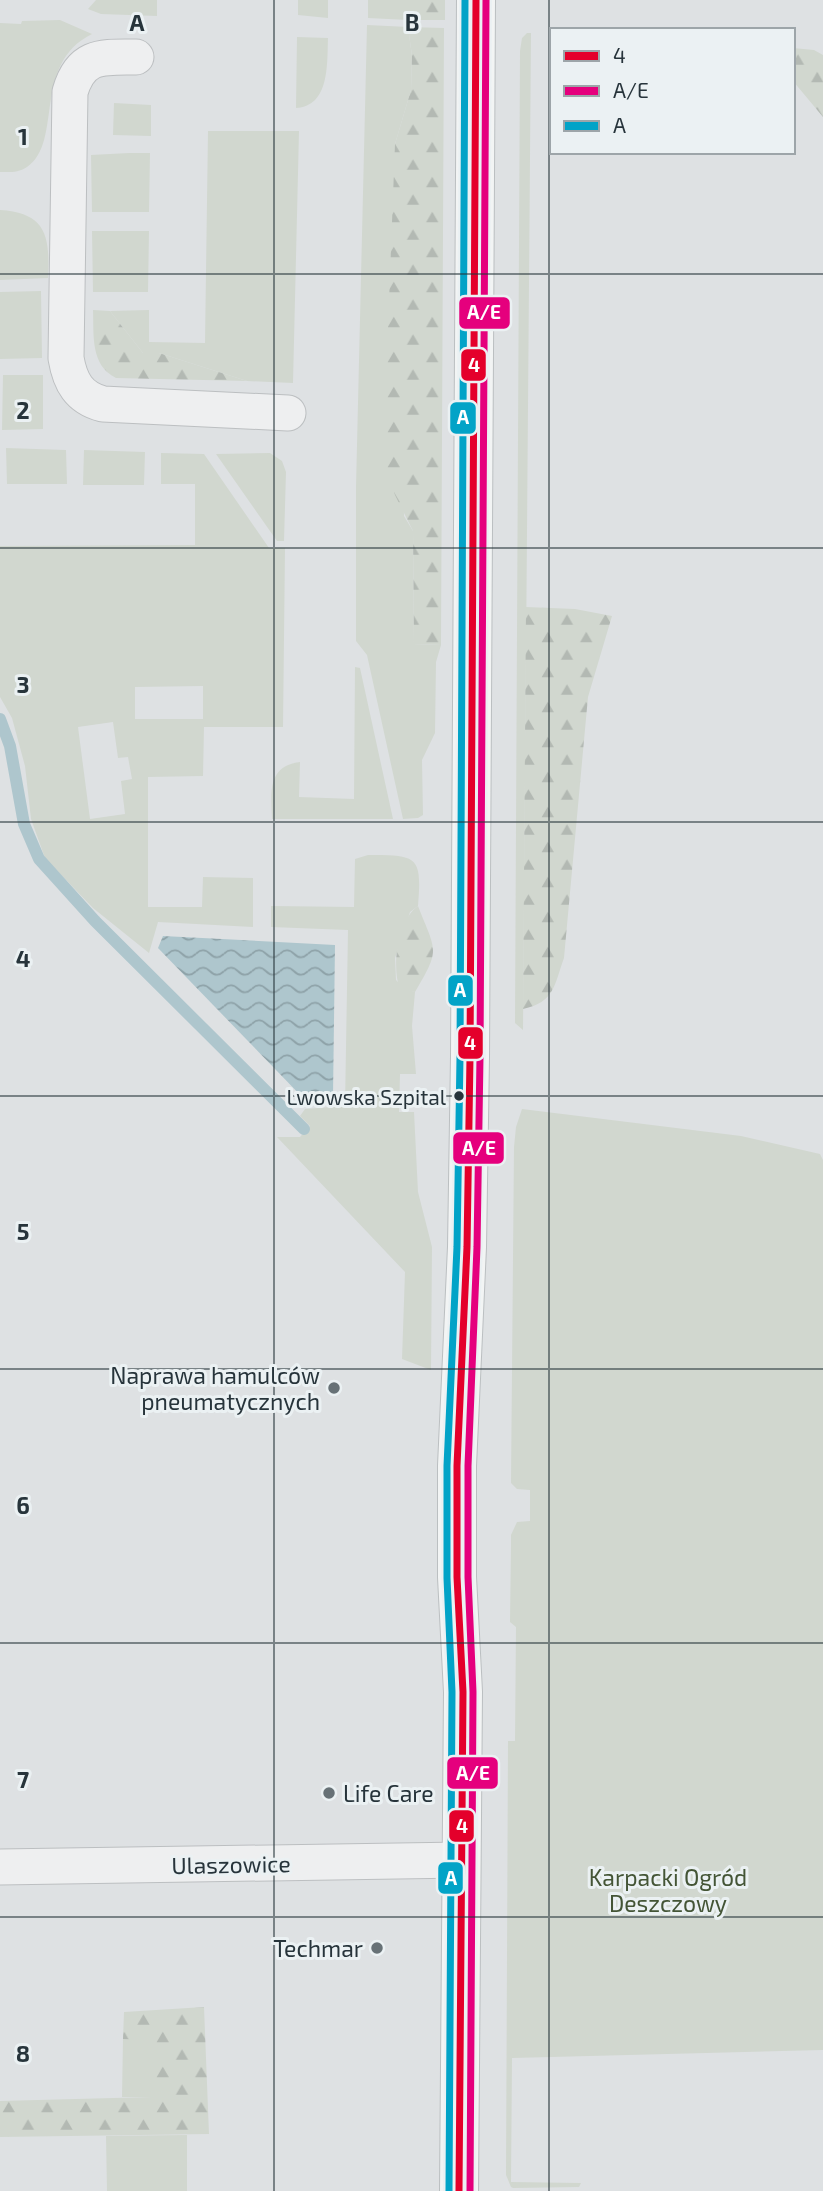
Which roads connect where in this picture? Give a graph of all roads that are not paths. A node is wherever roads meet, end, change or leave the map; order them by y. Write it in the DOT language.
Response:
graph roads {
  1 [pos="477,0"];
  2 [pos="136,57"];
  3 [pos="288,413"];
  4 [pos="462,1860"];
  5 [pos="0,1867"];
  6 [pos="460,2191"];
  1 -- 4 [label="main road"];
  2 -- 3 [label="street"];
  4 -- 5 [label="street, Ulaszowice"];
  4 -- 6 [label="main road"];
}
